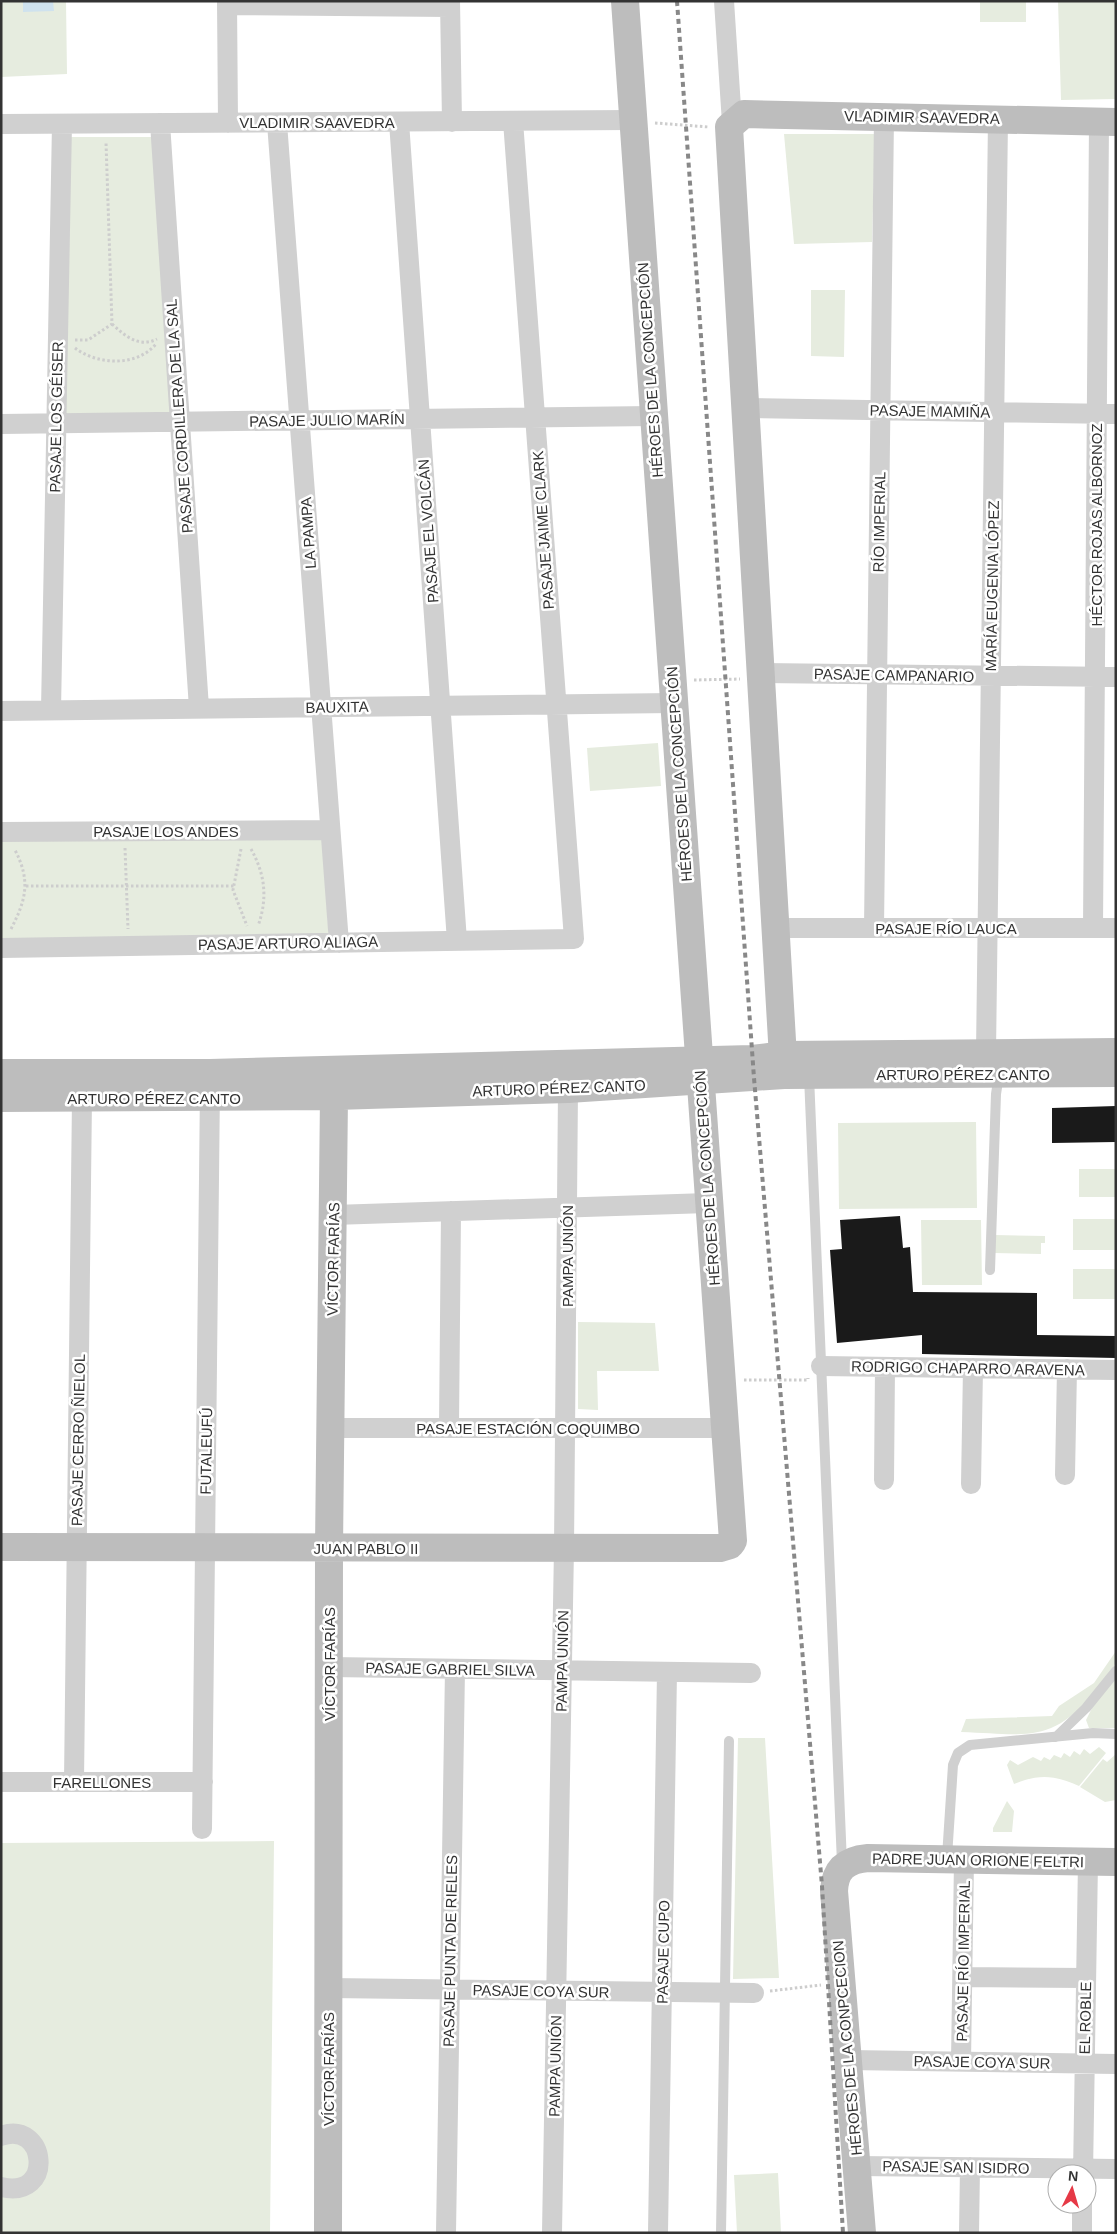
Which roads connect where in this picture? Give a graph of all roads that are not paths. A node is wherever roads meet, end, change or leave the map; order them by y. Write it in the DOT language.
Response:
graph roads {
  1 [pos="625,1"];
  2 [pos="724,1"];
  3 [pos="227,3"];
  4 [pos="450,4"];
  5 [pos="884,117"];
  6 [pos="998,119"];
  7 [pos="632,120"];
  8 [pos="513,121"];
  9 [pos="1108,121"];
  10 [pos="400,122"];
  11 [pos="452,122"];
  12 [pos="160,123"];
  13 [pos="228,123"];
  14 [pos="277,123"];
  15 [pos="1,124"];
  16 [pos="62,124"];
  17 [pos="731,125"];
  18 [pos="745,408"];
  19 [pos="880,410"];
  20 [pos="994,412"];
  21 [pos="1106,414"];
  22 [pos="653,416"];
  23 [pos="535,417"];
  24 [pos="420,418"];
  25 [pos="300,420"];
  26 [pos="180,422"];
  27 [pos="56,423"];
  28 [pos="1,424"];
  29 [pos="761,673"];
  30 [pos="877,675"];
  31 [pos="991,676"];
  32 [pos="1095,677"];
  33 [pos="1116,677"];
  34 [pos="684,695"];
  35 [pos="556,704"];
  36 [pos="440,706"];
  37 [pos="321,707"];
  38 [pos="199,708"];
  39 [pos="51,710"];
  40 [pos="1,711"];
  41 [pos="330,830"];
  42 [pos="7,839"];
  43 [pos="777,928"];
  44 [pos="874,928"];
  45 [pos="989,928"];
  46 [pos="1093,928"];
  47 [pos="1116,928"];
  48 [pos="574,939"];
  49 [pos="5,940"];
  50 [pos="457,941"];
  51 [pos="339,943"];
  52 [pos="1116,1052"];
  53 [pos="992,1064"];
  54 [pos="796,1065"];
  55 [pos="700,1071"];
  56 [pos="1,1073"];
  57 [pos="1116,1073"];
  58 [pos="210,1085"];
  59 [pos="568,1089"];
  60 [pos="334,1096"];
  61 [pos="1,1098"];
  62 [pos="82,1098"];
  63 [pos="708,1203"];
  64 [pos="567,1207"];
  65 [pos="451,1211"];
  66 [pos="333,1215"];
  67 [pos="990,1270"];
  68 [pos="885,1367"];
  69 [pos="973,1368"];
  70 [pos="815,1369"];
  71 [pos="1067,1369"];
  72 [pos="1116,1370"];
  73 [pos="331,1428"];
  74 [pos="449,1428"];
  75 [pos="565,1428"];
  76 [pos="726,1428"];
  77 [pos="1065,1475"];
  78 [pos="884,1480"];
  79 [pos="971,1484"];
  80 [pos="730,1545"];
  81 [pos="1,1548"];
  82 [pos="77,1548"];
  83 [pos="205,1548"];
  84 [pos="329,1548"];
  85 [pos="564,1548"];
  86 [pos="329,1667"];
  87 [pos="455,1669"];
  88 [pos="562,1670"];
  89 [pos="1116,1671"];
  90 [pos="667,1672"];
  91 [pos="751,1673"];
  92 [pos="1116,1734"];
  93 [pos="1056,1737"];
  94 [pos="729,1741"];
  95 [pos="1,1782"];
  96 [pos="74,1782"];
  97 [pos="203,1782"];
  98 [pos="202,1829"];
  99 [pos="955,1860"];
  100 [pos="1088,1862"];
  101 [pos="1116,1862"];
  102 [pos="843,1866"];
  103 [pos="962,1978"];
  104 [pos="1086,1978"];
  105 [pos="328,1988"];
  106 [pos="450,1990"];
  107 [pos="556,1991"];
  108 [pos="662,1992"];
  109 [pos="725,1993"];
  110 [pos="754,1993"];
  111 [pos="848,2060"];
  112 [pos="962,2062"];
  113 [pos="1085,2064"];
  114 [pos="1116,2064"];
  115 [pos="1,2136"];
  116 [pos="1083,2164"];
  117 [pos="857,2166"];
  118 [pos="970,2167"];
  119 [pos="1116,2169"];
  120 [pos="1047,2170"];
  121 [pos="1097,2170"];
  122 [pos="1,2187"];
  123 [pos="1082,2214"];
  124 [pos="328,2233"];
  125 [pos="446,2233"];
  126 [pos="552,2233"];
  127 [pos="658,2233"];
  128 [pos="720,2233"];
  129 [pos="862,2233"];
  130 [pos="969,2233"];
  131 [pos="1082,2233"];
  1 -- 7 [label="street, HÉROES DE LA CONCEPCIÓN"];
  2 -- 17 [label="street"];
  3 -- 4 [label="street"];
  3 -- 13 [label="street"];
  4 -- 11 [label="street"];
  5 -- 6 [label="street, VLADIMIR SAAVEDRA"];
  5 -- 17 [label="street, VLADIMIR SAAVEDRA"];
  5 -- 19 [label="street, RÍO IMPERIAL"];
  6 -- 9 [label="street, VLADIMIR SAAVEDRA"];
  6 -- 20 [label="street, MARÍA EUGENIA LÓPEZ"];
  7 -- 8 [label="street, VLADIMIR SAAVEDRA"];
  7 -- 22 [label="street, HÉROES DE LA CONCEPCIÓN"];
  8 -- 11 [label="street, VLADIMIR SAAVEDRA"];
  8 -- 23 [label="street, PASAJE JAIME CLARK"];
  9 -- 21 [label="street, HÉCTOR ROJAS ALBORNOZ"];
  10 -- 11 [label="street, VLADIMIR SAAVEDRA"];
  10 -- 14 [label="street, VLADIMIR SAAVEDRA"];
  10 -- 24 [label="street, PASAJE EL VOLCÁN"];
  12 -- 13 [label="street, VLADIMIR SAAVEDRA"];
  12 -- 16 [label="street, VLADIMIR SAAVEDRA"];
  12 -- 26 [label="street, PASAJE CORDILLERA DE LA SAL"];
  13 -- 14 [label="street, VLADIMIR SAAVEDRA"];
  14 -- 25 [label="street, LA PAMPA"];
  15 -- 16 [label="street, VLADIMIR SAAVEDRA"];
  16 -- 27 [label="street, PASAJE LOS GÉISER"];
  17 -- 18 [label="street"];
  18 -- 19 [label="street, PASAJE MAMIÑA"];
  18 -- 29 [label="street"];
  19 -- 20 [label="street, PASAJE MAMIÑA"];
  19 -- 30 [label="street, RÍO IMPERIAL"];
  20 -- 21 [label="street, PASAJE MAMIÑA"];
  20 -- 31 [label="street, MARÍA EUGENIA LÓPEZ"];
  21 -- 32 [label="street, HÉCTOR ROJAS ALBORNOZ"];
  22 -- 23 [label="street, PASAJE JULIO MARÍN"];
  22 -- 34 [label="street, HÉROES DE LA CONCEPCIÓN"];
  23 -- 24 [label="street, PASAJE JULIO MARÍN"];
  23 -- 35 [label="street, PASAJE JAIME CLARK"];
  24 -- 25 [label="street, PASAJE JULIO MARÍN"];
  24 -- 36 [label="street, PASAJE EL VOLCÁN"];
  25 -- 26 [label="street, PASAJE JULIO MARÍN"];
  25 -- 37 [label="street, LA PAMPA"];
  26 -- 27 [label="street, PASAJE JULIO MARÍN"];
  26 -- 38 [label="street, PASAJE CORDILLERA DE LA SAL"];
  27 -- 28 [label="street, PASAJE JULIO MARÍN"];
  27 -- 39 [label="street, PASAJE LOS GÉISER"];
  29 -- 30 [label="street, PASAJE CAMPANARIO"];
  29 -- 43 [label="street"];
  30 -- 31 [label="street, PASAJE CAMPANARIO"];
  30 -- 44 [label="street, RÍO IMPERIAL"];
  31 -- 32 [label="street, PASAJE CAMPANARIO"];
  31 -- 45 [label="street, MARÍA EUGENIA LÓPEZ"];
  32 -- 33 [label="street, PASAJE CAMPANARIO"];
  32 -- 46 [label="street, HÉCTOR ROJAS ALBORNOZ"];
  34 -- 35 [label="street, BAUXITA"];
  34 -- 55 [label="street, HÉROES DE LA CONCEPCIÓN"];
  35 -- 36 [label="street, BAUXITA"];
  35 -- 48 [label="street, PASAJE JAIME CLARK"];
  36 -- 37 [label="street, BAUXITA"];
  36 -- 50 [label="street, PASAJE EL VOLCÁN"];
  37 -- 38 [label="street, BAUXITA"];
  37 -- 41 [label="street, LA PAMPA"];
  38 -- 39 [label="street, BAUXITA"];
  39 -- 40 [label="street, BAUXITA"];
  41 -- 42 [label="street, PASAJE LOS ANDES"];
  41 -- 51 [label="street, LA PAMPA"];
  43 -- 44 [label="street, PASAJE RÍO LAUCA"];
  43 -- 54 [label="street"];
  44 -- 45 [label="street, PASAJE RÍO LAUCA"];
  45 -- 46 [label="street, PASAJE RÍO LAUCA"];
  45 -- 53 [label="street, MARÍA EUGENIA LÓPEZ"];
  46 -- 47 [label="street, PASAJE RÍO LAUCA"];
  48 -- 50 [label="street, PASAJE ARTURO ALIAGA"];
  49 -- 51 [label="street, PASAJE ARTURO ALIAGA"];
  50 -- 51 [label="street, PASAJE ARTURO ALIAGA"];
  52 -- 53 [label="street, ARTURO PÉREZ CANTO"];
  53 -- 54 [label="street, ARTURO PÉREZ CANTO"];
  53 -- 57 [label="street, ARTURO PÉREZ CANTO"];
  53 -- 67 [label="lane"];
  54 -- 55 [label="street, ARTURO PÉREZ CANTO"];
  54 -- 70 [label="lane"];
  55 -- 58 [label="street, ARTURO PÉREZ CANTO"];
  55 -- 59 [label="street, ARTURO PÉREZ CANTO"];
  55 -- 63 [label="street, HÉROES DE LA CONCEPCIÓN"];
  56 -- 58 [label="street, ARTURO PÉREZ CANTO"];
  58 -- 60 [label="street, ARTURO PÉREZ CANTO"];
  58 -- 62 [label="street, ARTURO PÉREZ CANTO"];
  58 -- 83 [label="street, FUTALEUFÚ"];
  59 -- 60 [label="street, ARTURO PÉREZ CANTO"];
  59 -- 64 [label="street, PAMPA UNIÓN"];
  60 -- 66 [label="street, VÍCTOR FARÍAS"];
  61 -- 62 [label="street, ARTURO PÉREZ CANTO"];
  62 -- 82 [label="street, PASAJE CERRO ÑIELOL"];
  63 -- 64 [label="street"];
  63 -- 76 [label="street, HÉROES DE LA CONCEPCIÓN"];
  64 -- 65 [label="street"];
  64 -- 75 [label="street, PAMPA UNIÓN"];
  65 -- 66 [label="street"];
  65 -- 74 [label="street"];
  66 -- 73 [label="street, VÍCTOR FARÍAS"];
  68 -- 69 [label="street, RODRIGO CHAPARRO ARAVENA"];
  68 -- 70 [label="street, RODRIGO CHAPARRO ARAVENA"];
  68 -- 78 [label="street"];
  69 -- 71 [label="street, RODRIGO CHAPARRO ARAVENA"];
  69 -- 79 [label="street"];
  70 -- 102 [label="lane"];
  71 -- 72 [label="street, RODRIGO CHAPARRO ARAVENA"];
  71 -- 77 [label="street"];
  73 -- 74 [label="street, PASAJE ESTACIÓN COQUIMBO"];
  73 -- 84 [label="street, VÍCTOR FARÍAS"];
  74 -- 75 [label="street, PASAJE ESTACIÓN COQUIMBO"];
  75 -- 76 [label="street, PASAJE ESTACIÓN COQUIMBO"];
  75 -- 85 [label="street, PAMPA UNIÓN"];
  76 -- 80 [label="street, HÉROES DE LA CONCEPCIÓN"];
  80 -- 85 [label="street, JUAN PABLO II"];
  81 -- 82 [label="street, JUAN PABLO II"];
  82 -- 83 [label="street, JUAN PABLO II"];
  82 -- 96 [label="street, PASAJE CERRO ÑIELOL"];
  83 -- 84 [label="street, JUAN PABLO II"];
  83 -- 97 [label="street, FUTALEUFÚ"];
  84 -- 85 [label="street, JUAN PABLO II"];
  84 -- 86 [label="street, VÍCTOR FARÍAS"];
  85 -- 88 [label="street, PAMPA UNIÓN"];
  86 -- 87 [label="street, PASAJE GABRIEL SILVA"];
  86 -- 105 [label="street, VÍCTOR FARÍAS"];
  87 -- 88 [label="street, PASAJE GABRIEL SILVA"];
  87 -- 106 [label="street, PASAJE PUNTA DE RIELES"];
  88 -- 90 [label="street, PASAJE GABRIEL SILVA"];
  88 -- 107 [label="street, PAMPA UNIÓN"];
  89 -- 93 [label="lane"];
  90 -- 91 [label="street, PASAJE GABRIEL SILVA"];
  90 -- 108 [label="street, PASAJE CUPO"];
  92 -- 93 [label="lane"];
  93 -- 99 [label="lane"];
  94 -- 109 [label="lane"];
  95 -- 96 [label="street, FARELLONES"];
  96 -- 97 [label="street, FARELLONES"];
  97 -- 98 [label="street, FUTALEUFÚ"];
  99 -- 100 [label="street, PADRE JUAN ORIONE FELTRI"];
  99 -- 102 [label="street, PADRE JUAN ORIONE FELTRI"];
  99 -- 103 [label="street, PASAJE RÍO IMPERIAL"];
  100 -- 101 [label="street, PADRE JUAN ORIONE FELTRI"];
  100 -- 104 [label="street, EL ROBLE"];
  102 -- 111 [label="street, HÉROES DE LA CONPCECION"];
  103 -- 104 [label="street"];
  103 -- 112 [label="street, PASAJE RÍO IMPERIAL"];
  104 -- 113 [label="street, EL ROBLE"];
  105 -- 106 [label="street, PASAJE COYA SUR"];
  105 -- 124 [label="street, VÍCTOR FARÍAS"];
  106 -- 107 [label="street, PASAJE COYA SUR"];
  106 -- 125 [label="street, PASAJE PUNTA DE RIELES"];
  107 -- 108 [label="street, PASAJE COYA SUR"];
  107 -- 126 [label="street, PAMPA UNIÓN"];
  108 -- 109 [label="street, PASAJE COYA SUR"];
  108 -- 127 [label="street, PASAJE CUPO"];
  109 -- 110 [label="street, PASAJE COYA SUR"];
  109 -- 128 [label="lane"];
  111 -- 112 [label="street, PASAJE COYA SUR"];
  111 -- 117 [label="street, HÉROES DE LA CONPCECION"];
  112 -- 113 [label="street, PASAJE COYA SUR"];
  113 -- 114 [label="street, PASAJE COYA SUR"];
  113 -- 116 [label="street, EL ROBLE"];
  115 -- 122 [label="street"];
  117 -- 118 [label="street, PASAJE SAN ISIDRO"];
  117 -- 129 [label="street, HÉROES DE LA CONPCECION"];
  118 -- 120 [label="street, PASAJE SAN ISIDRO"];
  118 -- 130 [label="street"];
  119 -- 121 [label="street, PASAJE SAN ISIDRO"];
  123 -- 131 [label="street"];
}
